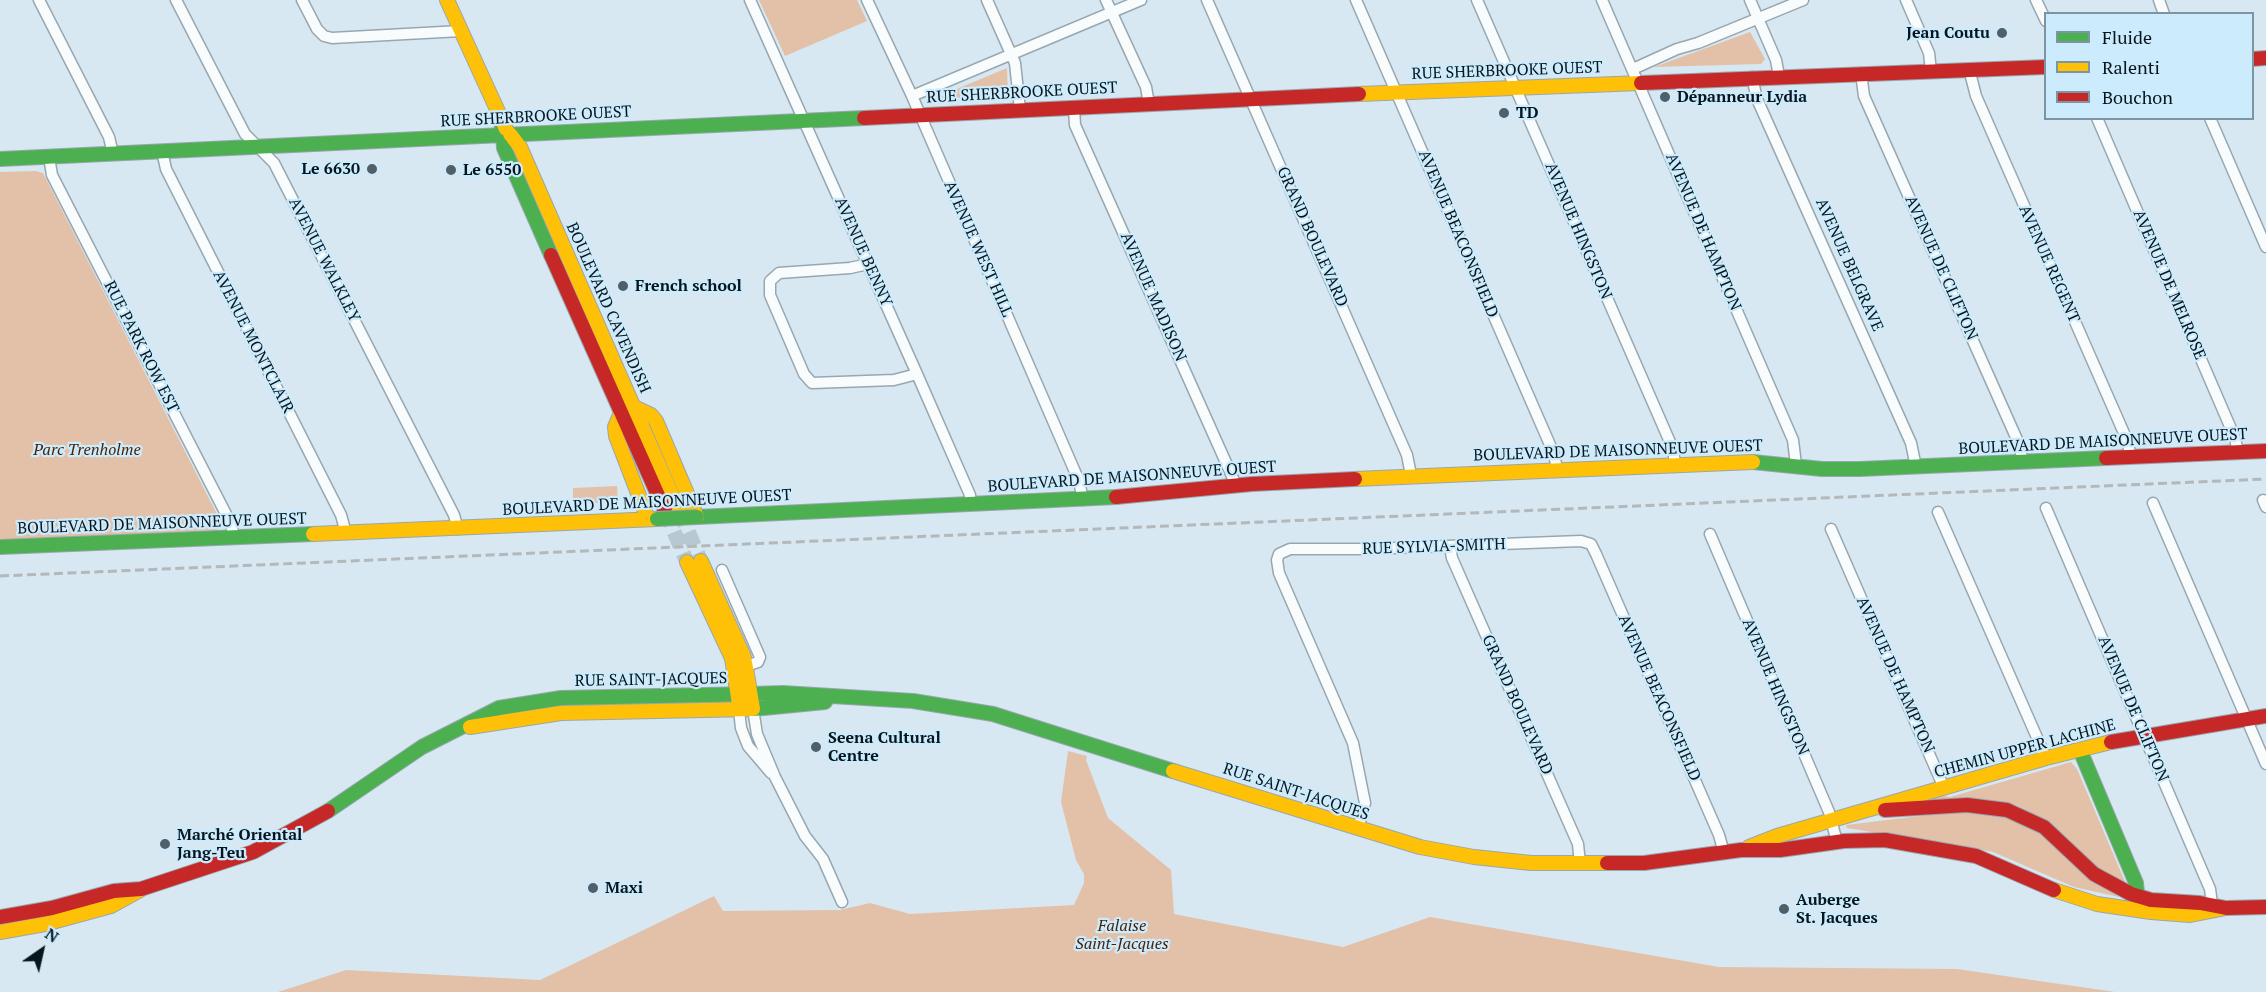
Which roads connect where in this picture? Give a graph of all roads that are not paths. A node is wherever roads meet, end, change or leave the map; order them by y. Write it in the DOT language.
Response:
graph roads {
  1 [pos="39,0"];
  2 [pos="176,0"];
  3 [pos="302,0"];
  4 [pos="447,0"];
  5 [pos="750,0"];
  6 [pos="867,0"];
  7 [pos="987,0"];
  8 [pos="1106,0"];
  9 [pos="1141,0"];
  10 [pos="1207,0"];
  11 [pos="1356,0"];
  12 [pos="1477,0"];
  13 [pos="1602,0"];
  14 [pos="1750,0"];
  15 [pos="1803,0"];
  16 [pos="1906,0"];
  17 [pos="2036,0"];
  18 [pos="1112,13"];
  19 [pos="1758,17"];
  20 [pos="2044,17"];
  21 [pos="461,31"];
  22 [pos="1011,54"];
  23 [pos="2044,67"];
  24 [pos="1969,69"];
  25 [pos="1931,71"];
  26 [pos="1861,73"];
  27 [pos="1635,75"];
  28 [pos="1779,76"];
  29 [pos="1752,77"];
  30 [pos="1515,87"];
  31 [pos="1396,92"];
  32 [pos="912,96"];
  33 [pos="1251,99"];
  34 [pos="1149,104"];
  35 [pos="1074,108"];
  36 [pos="1020,110"];
  37 [pos="919,114"];
  38 [pos="804,120"];
  39 [pos="2098,120"];
  40 [pos="2211,120"];
  41 [pos="505,130"];
  42 [pos="258,147"];
  43 [pos="162,151"];
  44 [pos="113,154"];
  45 [pos="49,157"];
  46 [pos="0,159"];
  47 [pos="2266,247"];
  48 [pos="868,264"];
  49 [pos="916,374"];
  50 [pos="634,407"];
  51 [pos="2266,451"];
  52 [pos="2238,453"];
  53 [pos="2131,457"];
  54 [pos="2023,462"];
  55 [pos="1676,464"];
  56 [pos="1796,465"];
  57 [pos="1916,467"];
  58 [pos="1557,469"];
  59 [pos="1411,475"];
  60 [pos="1236,485"];
  61 [pos="1083,500"];
  62 [pos="2153,503"];
  63 [pos="971,505"];
  64 [pos="2046,508"];
  65 [pos="1938,512"];
  66 [pos="662,515"];
  67 [pos="697,517"];
  68 [pos="458,529"];
  69 [pos="1831,529"];
  70 [pos="346,533"];
  71 [pos="1710,534"];
  72 [pos="235,537"];
  73 [pos="1591,544"];
  74 [pos="0,547"];
  75 [pos="1450,547"];
  76 [pos="722,570"];
  77 [pos="746,666"];
  78 [pos="745,694"];
  79 [pos="848,699"];
  80 [pos="746,710"];
  81 [pos="2266,716"];
  82 [pos="2247,720"];
  83 [pos="461,728"];
  84 [pos="2145,736"];
  85 [pos="2080,750"];
  86 [pos="2046,758"];
  87 [pos="2266,764"];
  88 [pos="1944,788"];
  89 [pos="1871,811"];
  90 [pos="1832,822"];
  91 [pos="1358,830"];
  92 [pos="1837,842"];
  93 [pos="1741,850"];
  94 [pos="1724,853"];
  95 [pos="1580,864"];
  96 [pos="141,889"];
  97 [pos="842,902"];
  98 [pos="2138,903"];
  99 [pos="2266,907"];
  100 [pos="2217,908"];
  101 [pos="0,917"];
  102 [pos="0,932"];
  1 -- 44 [label="street"];
  2 -- 42 [label="street, AVENUE WALKLEY"];
  3 -- 21 [label="street"];
  4 -- 21 [label="main road, BOULEVARD CAVENDISH"];
  5 -- 38 [label="street, AVENUE BENNY"];
  6 -- 32 [label="street, AVENUE WEST HILL"];
  7 -- 22 [label="street"];
  8 -- 18 [label="street"];
  9 -- 18 [label="street"];
  10 -- 33 [label="street, GRAND BOULEVARD"];
  11 -- 31 [label="street, AVENUE BEACONSFIELD"];
  12 -- 30 [label="street, AVENUE HINGSTON"];
  13 -- 27 [label="street, AVENUE DE HAMPTON"];
  14 -- 19 [label="street"];
  15 -- 19 [label="street"];
  16 -- 25 [label="street"];
  17 -- 20 [label="street"];
  18 -- 22 [label="street"];
  18 -- 34 [label="street"];
  19 -- 27 [label="street"];
  19 -- 28 [label="street"];
  21 -- 41 [label="main road, BOULEVARD CAVENDISH"];
  22 -- 32 [label="street"];
  22 -- 36 [label="street"];
  23 -- 24 [label="main road, RUE SHERBROOKE OUEST"];
  24 -- 25 [label="main road, RUE SHERBROOKE OUEST"];
  24 -- 53 [label="street, AVENUE REGENT"];
  25 -- 26 [label="main road, RUE SHERBROOKE OUEST"];
  26 -- 28 [label="main road, RUE SHERBROOKE OUEST"];
  26 -- 54 [label="street, AVENUE DE CLIFTON"];
  27 -- 29 [label="main road, RUE SHERBROOKE OUEST"];
  27 -- 30 [label="main road, RUE SHERBROOKE OUEST"];
  27 -- 56 [label="street, AVENUE DE HAMPTON"];
  28 -- 29 [label="main road, RUE SHERBROOKE OUEST"];
  29 -- 57 [label="street, AVENUE BELGRAVE"];
  30 -- 31 [label="main road, RUE SHERBROOKE OUEST"];
  30 -- 55 [label="street, AVENUE HINGSTON"];
  31 -- 33 [label="main road, RUE SHERBROOKE OUEST"];
  31 -- 58 [label="street, AVENUE BEACONSFIELD"];
  32 -- 37 [label="street, AVENUE WEST HILL"];
  33 -- 34 [label="main road, RUE SHERBROOKE OUEST"];
  33 -- 59 [label="street, GRAND BOULEVARD"];
  34 -- 35 [label="main road, RUE SHERBROOKE OUEST"];
  35 -- 36 [label="main road, RUE SHERBROOKE OUEST"];
  35 -- 60 [label="street, AVENUE MADISON"];
  36 -- 37 [label="main road, RUE SHERBROOKE OUEST"];
  37 -- 38 [label="main road, RUE SHERBROOKE OUEST"];
  37 -- 61 [label="street, AVENUE WEST HILL"];
  38 -- 41 [label="main road, RUE SHERBROOKE OUEST"];
  38 -- 48 [label="street, AVENUE BENNY"];
  39 -- 52 [label="street, AVENUE DE MELROSE"];
  40 -- 47 [label="street"];
  41 -- 42 [label="main road, RUE SHERBROOKE OUEST"];
  41 -- 50 [label="main road, BOULEVARD CAVENDISH"];
  41 -- 66 [label="main road, BOULEVARD CAVENDISH"];
  42 -- 43 [label="main road, RUE SHERBROOKE OUEST"];
  42 -- 68 [label="street, AVENUE WALKLEY"];
  43 -- 44 [label="main road, RUE SHERBROOKE OUEST"];
  43 -- 70 [label="street, AVENUE MONTCLAIR"];
  44 -- 45 [label="main road, RUE SHERBROOKE OUEST"];
  45 -- 46 [label="main road, RUE SHERBROOKE OUEST"];
  45 -- 72 [label="street, RUE PARK ROW EST"];
  48 -- 49 [label="street, AVENUE BENNY"];
  48 -- 49 [label="street"];
  49 -- 63 [label="street, AVENUE BENNY"];
  50 -- 66 [label="main road, BOULEVARD CAVENDISH"];
  50 -- 67 [label="main road"];
  51 -- 52 [label="main road, BOULEVARD DE MAISONNEUVE OUEST"];
  52 -- 53 [label="main road, BOULEVARD DE MAISONNEUVE OUEST"];
  53 -- 54 [label="main road, BOULEVARD DE MAISONNEUVE OUEST"];
  54 -- 57 [label="main road, BOULEVARD DE MAISONNEUVE OUEST"];
  55 -- 56 [label="main road, BOULEVARD DE MAISONNEUVE OUEST"];
  55 -- 58 [label="main road, BOULEVARD DE MAISONNEUVE OUEST"];
  56 -- 57 [label="main road, BOULEVARD DE MAISONNEUVE OUEST"];
  58 -- 59 [label="main road, BOULEVARD DE MAISONNEUVE OUEST"];
  59 -- 60 [label="main road, BOULEVARD DE MAISONNEUVE OUEST"];
  60 -- 61 [label="main road, BOULEVARD DE MAISONNEUVE OUEST"];
  61 -- 63 [label="main road, BOULEVARD DE MAISONNEUVE OUEST"];
  62 -- 82 [label="street"];
  63 -- 67 [label="main road, BOULEVARD DE MAISONNEUVE OUEST"];
  64 -- 84 [label="street, AVENUE DE CLIFTON"];
  65 -- 86 [label="street"];
  66 -- 67 [label="main road, BOULEVARD DE MAISONNEUVE OUEST, bridge"];
  66 -- 68 [label="main road, BOULEVARD DE MAISONNEUVE OUEST"];
  68 -- 70 [label="main road, BOULEVARD DE MAISONNEUVE OUEST"];
  69 -- 88 [label="street, AVENUE DE HAMPTON"];
  70 -- 72 [label="main road, BOULEVARD DE MAISONNEUVE OUEST"];
  71 -- 90 [label="street, AVENUE HINGSTON"];
  72 -- 74 [label="main road, BOULEVARD DE MAISONNEUVE OUEST"];
  73 -- 75 [label="street, RUE SYLVIA-SMITH"];
  73 -- 94 [label="street, AVENUE BEACONSFIELD"];
  75 -- 91 [label="street, RUE SYLVIA-SMITH"];
  75 -- 95 [label="street, GRAND BOULEVARD"];
  76 -- 77 [label="street"];
  77 -- 78 [label="main road"];
  77 -- 78 [label="main road"];
  78 -- 79 [label="main road, RUE SAINT-JACQUES"];
  78 -- 80 [label="main road"];
  78 -- 83 [label="main road, RUE SAINT-JACQUES"];
  79 -- 80 [label="main road, RUE SAINT-JACQUES"];
  79 -- 91 [label="main road, RUE SAINT-JACQUES"];
  80 -- 83 [label="main road, RUE SAINT-JACQUES"];
  80 -- 97 [label="street"];
  81 -- 82 [label="main road, CHEMIN UPPER LACHINE"];
  82 -- 84 [label="main road, CHEMIN UPPER LACHINE"];
  82 -- 87 [label="street"];
  83 -- 96 [label="main road, RUE SAINT-JACQUES"];
  84 -- 85 [label="main road, CHEMIN UPPER LACHINE"];
  84 -- 100 [label="street, AVENUE DE CLIFTON"];
  85 -- 86 [label="main road, CHEMIN UPPER LACHINE"];
  85 -- 98 [label="main road"];
  86 -- 88 [label="main road, CHEMIN UPPER LACHINE"];
  88 -- 89 [label="main road, CHEMIN UPPER LACHINE"];
  89 -- 90 [label="main road, CHEMIN UPPER LACHINE"];
  89 -- 98 [label="main road, RUE SAINT-JACQUES"];
  90 -- 92 [label="street, AVENUE HINGSTON"];
  90 -- 93 [label="main road, RUE SAINT-JACQUES"];
  91 -- 95 [label="main road, RUE SAINT-JACQUES"];
  92 -- 93 [label="main road, RUE SAINT-JACQUES"];
  92 -- 98 [label="main road, RUE SAINT-JACQUES"];
  93 -- 94 [label="main road, RUE SAINT-JACQUES"];
  94 -- 95 [label="main road, RUE SAINT-JACQUES"];
  96 -- 101 [label="main road, RUE SAINT-JACQUES"];
  96 -- 102 [label="main road, RUE SAINT-JACQUES"];
  98 -- 100 [label="main road, RUE SAINT-JACQUES"];
  99 -- 100 [label="main road, RUE SAINT-JACQUES"];
}
